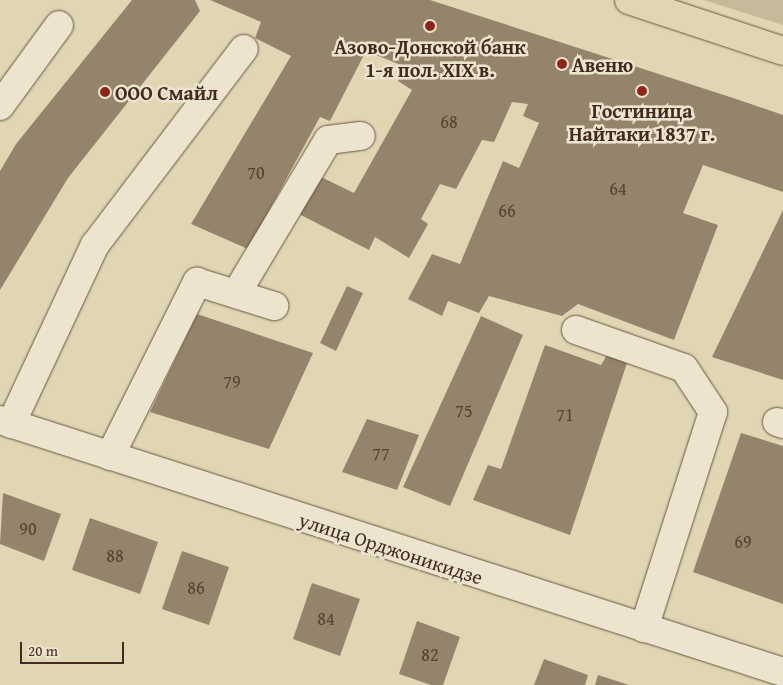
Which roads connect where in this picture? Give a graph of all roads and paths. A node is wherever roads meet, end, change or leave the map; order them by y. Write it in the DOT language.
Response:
graph roads {
  1 [pos="629,0"];
  2 [pos="59,25"];
  3 [pos="244,49"];
  4 [pos="783,51"];
  5 [pos="0,106"];
  6 [pos="361,136"];
  7 [pos="236,294"];
  8 [pos="274,306"];
  9 [pos="576,330"];
  10 [pos="6,422"];
  11 [pos="110,456"];
  12 [pos="644,628"];
  13 [pos="783,672"];
  1 -- 4 [label="main road"];
  2 -- 5 [label="street"];
  3 -- 10 [label="street"];
  6 -- 7 [label="street"];
  7 -- 8 [label="street"];
  7 -- 11 [label="street"];
  9 -- 12 [label="street"];
  10 -- 11 [label="street, улица Орджоникидзе"];
  11 -- 12 [label="street, улица Орджоникидзе"];
  12 -- 13 [label="street, улица Орджоникидзе"];
}
